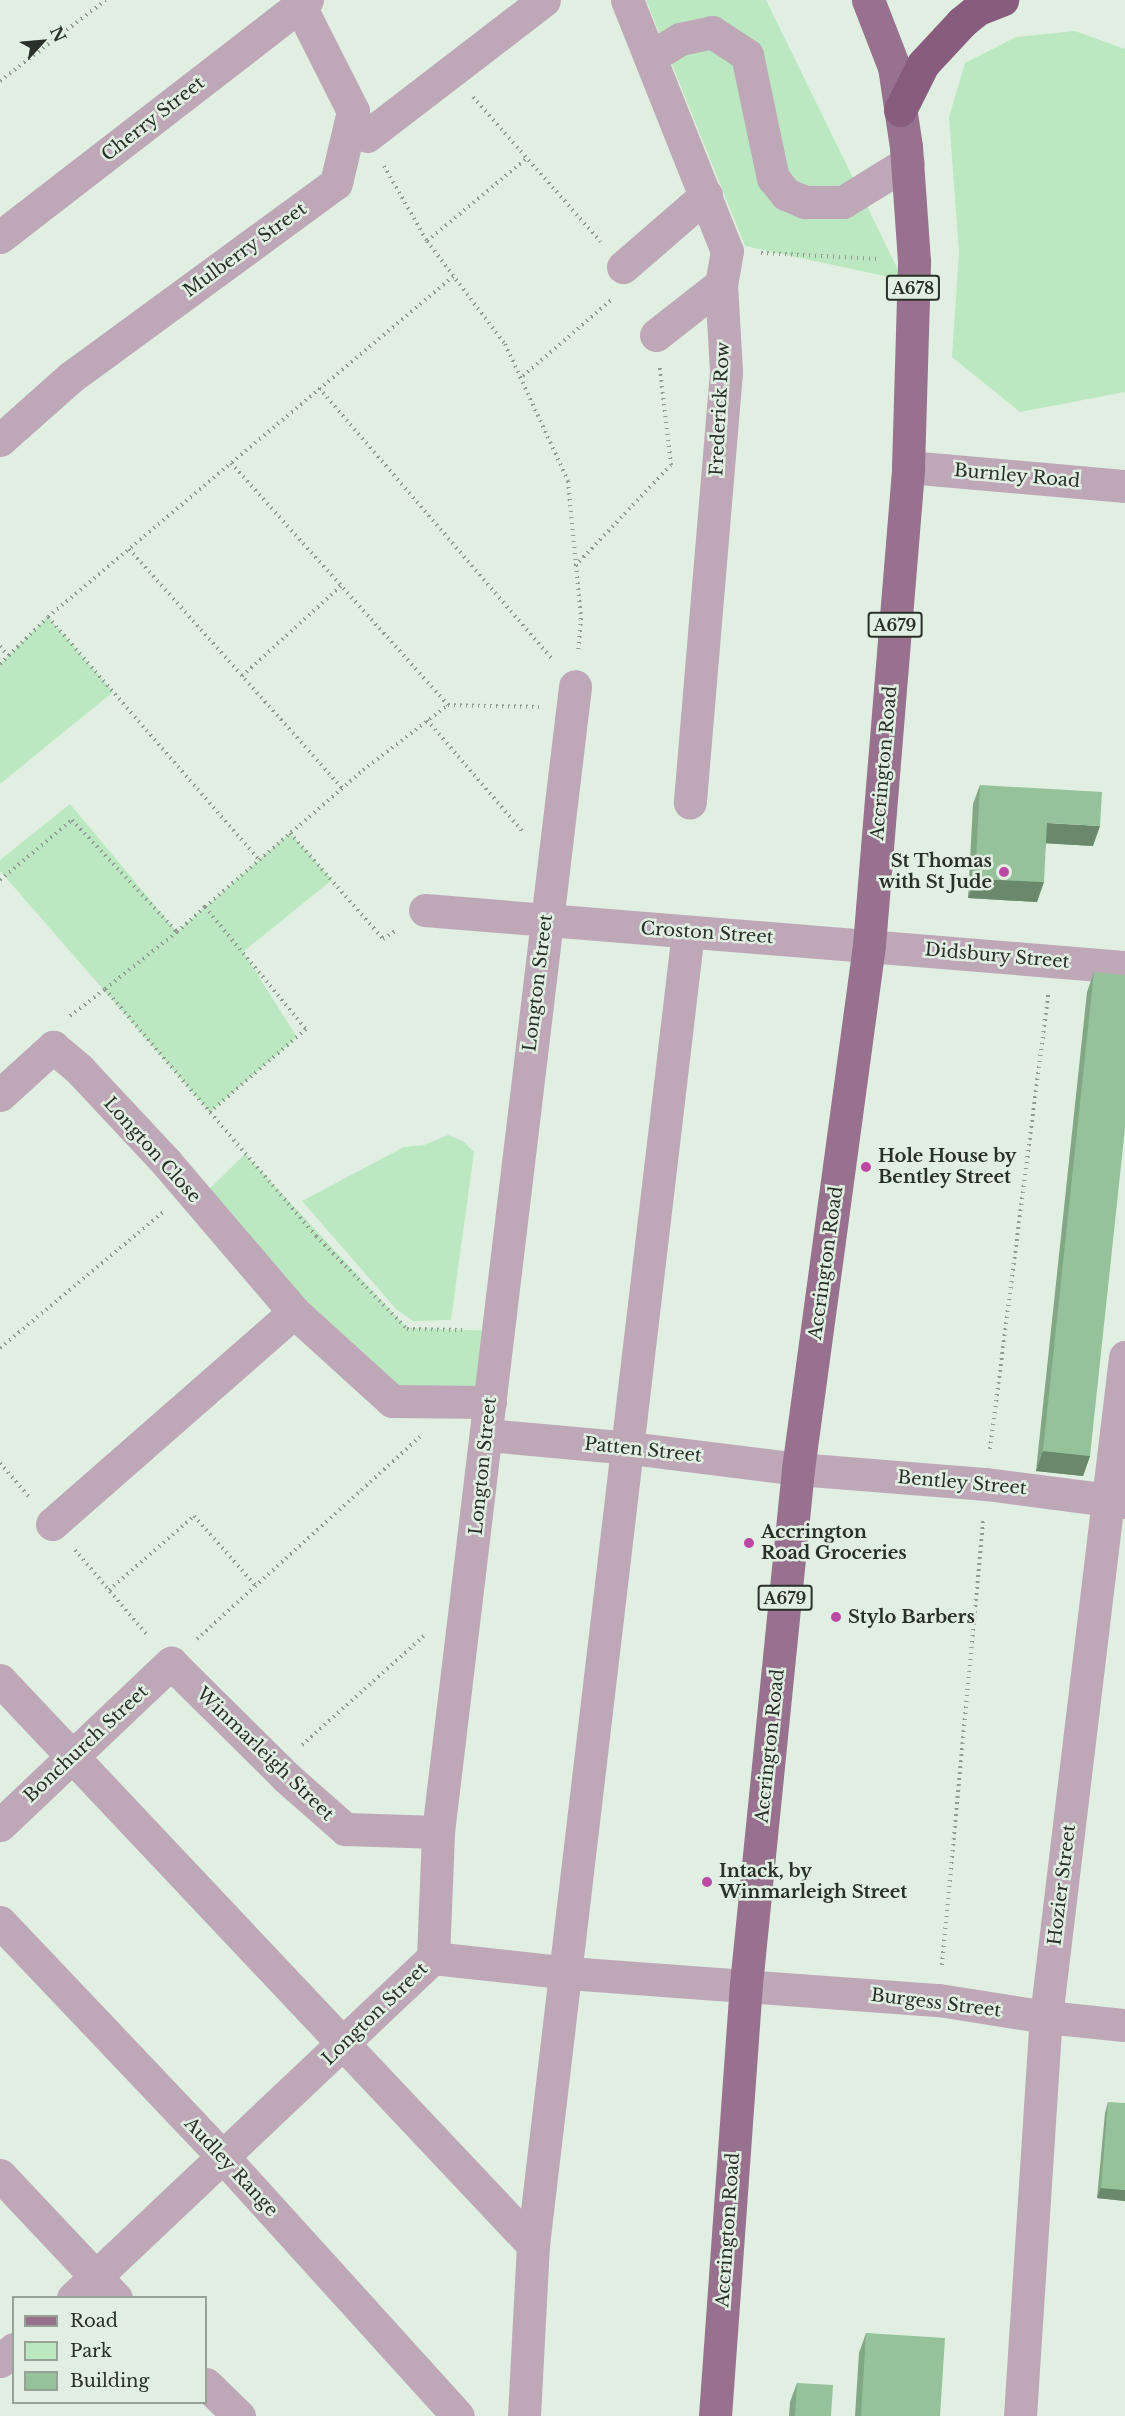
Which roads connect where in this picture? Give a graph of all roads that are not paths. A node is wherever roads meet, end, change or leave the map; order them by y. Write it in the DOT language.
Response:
graph roads {
  1 [pos="544,0"];
  2 [pos="627,0"];
  3 [pos="868,0"];
  4 [pos="1002,0"];
  5 [pos="301,2"];
  6 [pos="651,57"];
  7 [pos="900,110"];
  8 [pos="367,136"];
  9 [pos="908,162"];
  10 [pos="706,195"];
  11 [pos="0,237"];
  12 [pos="623,267"];
  13 [pos="721,284"];
  14 [pos="656,335"];
  15 [pos="0,440"];
  16 [pos="908,467"];
  17 [pos="1125,486"];
  18 [pos="573,697"];
  19 [pos="690,802"];
  20 [pos="425,910"];
  21 [pos="545,921"];
  22 [pos="688,932"];
  23 [pos="869,945"];
  24 [pos="1125,967"];
  25 [pos="0,1095"];
  26 [pos="294,1311"];
  27 [pos="1125,1357"];
  28 [pos="490,1402"];
  29 [pos="487,1435"];
  30 [pos="630,1448"];
  31 [pos="798,1469"];
  32 [pos="1117,1501"];
  33 [pos="52,1524"];
  34 [pos="171,1663"];
  35 [pos="0,1680"];
  36 [pos="73,1757"];
  37 [pos="0,1825"];
  38 [pos="438,1832"];
  39 [pos="0,1922"];
  40 [pos="433,1958"];
  41 [pos="568,1973"];
  42 [pos="746,1984"];
  43 [pos="1046,2017"];
  44 [pos="1125,2025"];
  45 [pos="343,2045"];
  46 [pos="224,2158"];
  47 [pos="0,2175"];
  48 [pos="533,2245"];
  49 [pos="95,2291"];
  50 [pos="12,2351"];
  51 [pos="0,2361"];
  52 [pos="207,2385"];
  53 [pos="239,2416"];
  54 [pos="459,2416"];
  55 [pos="524,2416"];
  56 [pos="715,2416"];
  57 [pos="1020,2416"];
  1 -- 8 [label="street"];
  2 -- 6 [label="street"];
  3 -- 7 [label="main road, A678"];
  4 -- 7 [label="highway"];
  5 -- 11 [label="street, Cherry Street"];
  5 -- 15 [label="street, Mulberry Street"];
  6 -- 9 [label="street"];
  6 -- 10 [label="street"];
  7 -- 9 [label="main road, Accrington Road / A678"];
  9 -- 16 [label="main road, Accrington Road / A678"];
  10 -- 12 [label="street"];
  10 -- 13 [label="street, Frederick Row"];
  13 -- 14 [label="street"];
  13 -- 19 [label="street, Frederick Row"];
  16 -- 17 [label="street, Burnley Road"];
  16 -- 23 [label="main road, Accrington Road / A679"];
  18 -- 21 [label="street, Longton Street"];
  20 -- 21 [label="street, Croston Street"];
  21 -- 22 [label="street, Croston Street"];
  21 -- 28 [label="street, Longton Street"];
  22 -- 23 [label="street, Croston Street"];
  22 -- 30 [label="street"];
  23 -- 24 [label="street, Didsbury Street"];
  23 -- 31 [label="main road, Accrington Road / A679"];
  25 -- 26 [label="street, Longton Close"];
  26 -- 28 [label="street, Longton Close"];
  26 -- 33 [label="street"];
  27 -- 32 [label="street, Hozier Street"];
  28 -- 29 [label="street, Longton Street"];
  29 -- 30 [label="street, Patten Street"];
  29 -- 38 [label="street, Longton Street"];
  30 -- 31 [label="street, Patten Street"];
  30 -- 41 [label="street"];
  31 -- 32 [label="street, Bentley Street"];
  31 -- 42 [label="main road, Accrington Road / A679"];
  32 -- 43 [label="street, Hozier Street"];
  34 -- 36 [label="street, Bonchurch Street"];
  34 -- 38 [label="street, Winmarleigh Street"];
  35 -- 36 [label="street"];
  36 -- 37 [label="street, Bonchurch Street"];
  36 -- 45 [label="street"];
  38 -- 40 [label="street, Longton Street"];
  39 -- 46 [label="street, Audley Range"];
  40 -- 41 [label="street"];
  40 -- 45 [label="street, Longton Street"];
  41 -- 42 [label="street"];
  41 -- 48 [label="street"];
  42 -- 43 [label="street, Burgess Street"];
  42 -- 56 [label="main road, Accrington Road / A679"];
  43 -- 44 [label="street, Burgess Street"];
  43 -- 57 [label="street, Hozier Street"];
  45 -- 46 [label="street, Longton Street"];
  45 -- 48 [label="street"];
  46 -- 49 [label="street, Longton Street"];
  46 -- 54 [label="street, Audley Range"];
  47 -- 49 [label="street"];
  48 -- 55 [label="street"];
  50 -- 51 [label="street"];
  52 -- 53 [label="street"];
}
